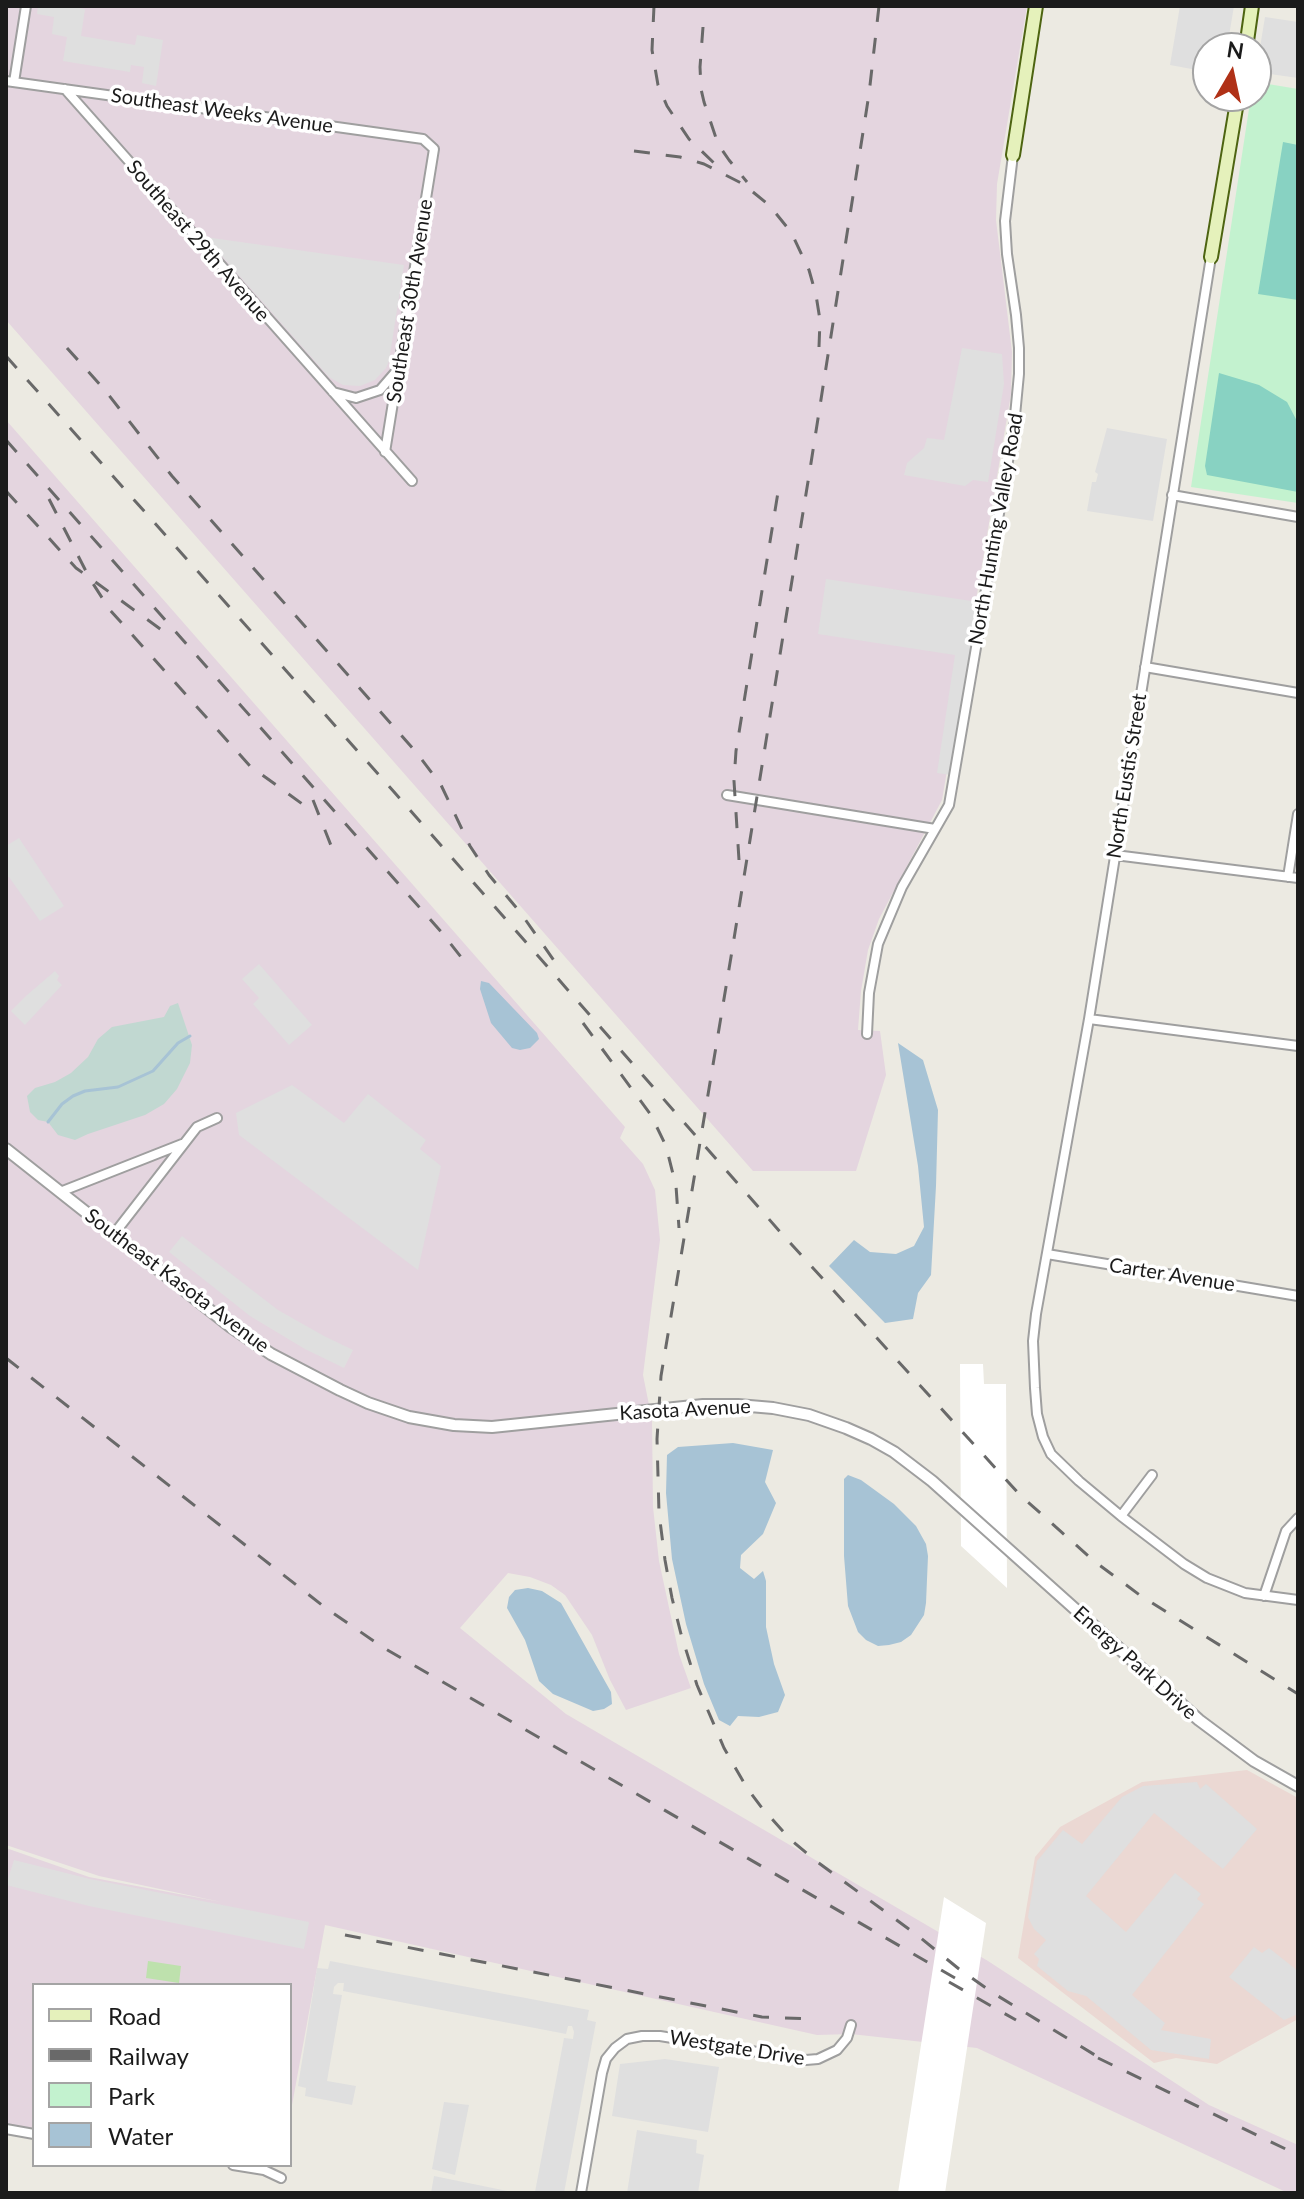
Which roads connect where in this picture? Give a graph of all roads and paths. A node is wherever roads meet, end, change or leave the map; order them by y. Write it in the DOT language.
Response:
graph roads {
  1 [pos="26,6"];
  2 [pos="1036,6"];
  3 [pos="1252,6"];
  4 [pos="1248,32"];
  5 [pos="10,82"];
  6 [pos="65,89"];
  7 [pos="1235,112"];
  8 [pos="434,149"];
  9 [pos="1013,155"];
  10 [pos="1211,257"];
  11 [pos="399,368"];
  12 [pos="332,392"];
  13 [pos="385,452"];
  14 [pos="412,481"];
  15 [pos="1172,495"];
  16 [pos="1298,517"];
  17 [pos="1145,667"];
  18 [pos="1298,693"];
  19 [pos="727,795"];
  20 [pos="1298,814"];
  21 [pos="935,829"];
  22 [pos="1115,855"];
  23 [pos="1288,877"];
  24 [pos="1298,878"];
  25 [pos="1089,1019"];
  26 [pos="867,1034"];
  27 [pos="1298,1046"];
  28 [pos="217,1118"];
  29 [pos="183,1143"];
  30 [pos="6,1149"];
  31 [pos="60,1192"];
  32 [pos="114,1234"];
  33 [pos="1047,1254"];
  34 [pos="1298,1296"];
  35 [pos="403,1414"];
  36 [pos="1152,1475"];
  37 [pos="1121,1516"];
  38 [pos="1298,1518"];
  39 [pos="983,1525"];
  40 [pos="1264,1596"];
  41 [pos="1298,1600"];
  42 [pos="1298,1786"];
  43 [pos="851,2025"];
  44 [pos="6,2129"];
  45 [pos="32,2134"];
  46 [pos="245,2167"];
  47 [pos="281,2178"];
  48 [pos="581,2193"];
  1 -- 5 [label="street"];
  2 -- 9 [label="main road, North Hunting Valley Road"];
  3 -- 4 [label="main road"];
  5 -- 6 [label="street, Southeast Weeks Avenue"];
  6 -- 8 [label="street, Southeast Weeks Avenue"];
  6 -- 12 [label="street, Southeast 29th Avenue"];
  7 -- 10 [label="main road, North Eustis Street"];
  8 -- 11 [label="street, Southeast 30th Avenue"];
  9 -- 21 [label="street, North Hunting Valley Road"];
  10 -- 15 [label="street, North Eustis Street"];
  11 -- 12 [label="street"];
  11 -- 13 [label="street, Southeast 30th Avenue"];
  12 -- 13 [label="street, Southeast 29th Avenue"];
  13 -- 14 [label="street, Southeast 29th Avenue"];
  15 -- 16 [label="street"];
  15 -- 17 [label="street, North Eustis Street"];
  17 -- 18 [label="street"];
  17 -- 22 [label="street, North Eustis Street"];
  19 -- 21 [label="street"];
  20 -- 23 [label="street"];
  21 -- 26 [label="street, North Hunting Valley Road"];
  22 -- 23 [label="street"];
  22 -- 25 [label="street, North Eustis Street"];
  23 -- 24 [label="street"];
  25 -- 27 [label="street"];
  25 -- 33 [label="street, North Eustis Street"];
  28 -- 29 [label="street"];
  29 -- 31 [label="street"];
  29 -- 32 [label="street"];
  30 -- 31 [label="street, Southeast Kasota Avenue"];
  31 -- 32 [label="street, Southeast Kasota Avenue"];
  32 -- 35 [label="street, Southeast Kasota Avenue"];
  33 -- 34 [label="street, Carter Avenue"];
  33 -- 37 [label="street, North Eustis Street"];
  35 -- 39 [label="street, Kasota Avenue"];
  36 -- 37 [label="street"];
  37 -- 40 [label="street"];
  38 -- 40 [label="street"];
  39 -- 42 [label="street, Energy Park Drive"];
  40 -- 41 [label="street"];
  43 -- 48 [label="street, Westgate Drive"];
  44 -- 45 [label="street"];
  46 -- 47 [label="street"];
}
